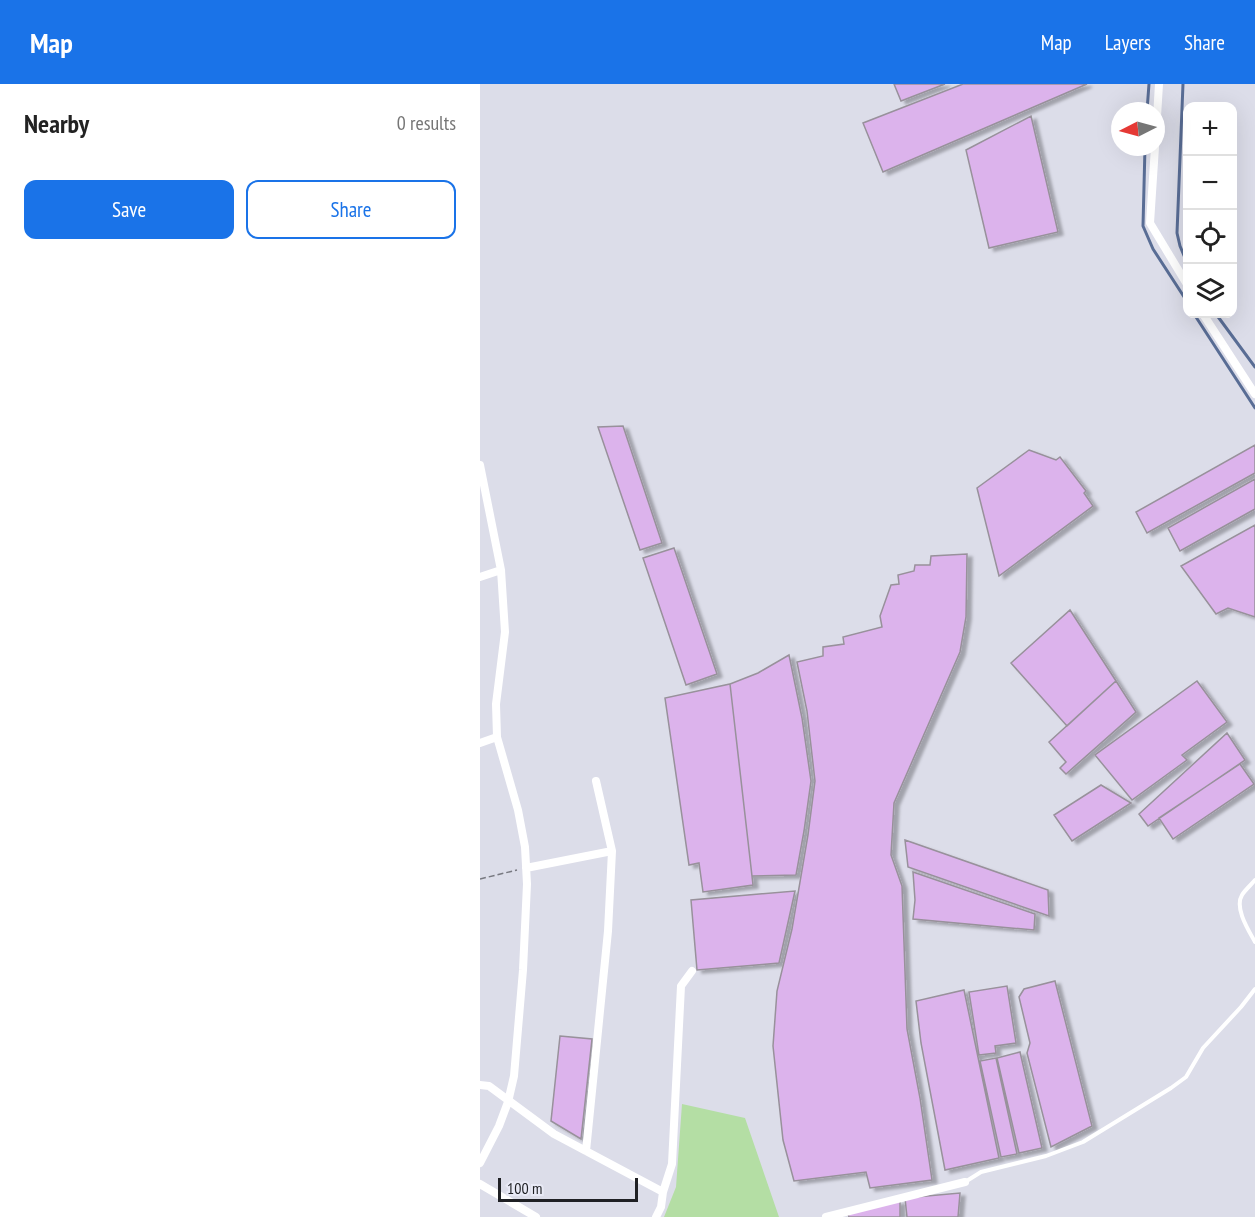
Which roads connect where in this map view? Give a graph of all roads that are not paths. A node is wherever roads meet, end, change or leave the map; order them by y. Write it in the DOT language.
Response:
graph roads {
  1 [pos="1159,84"];
  2 [pos="1158,102"];
  3 [pos="1154,156"];
  4 [pos="1183,278"];
  5 [pos="1206,318"];
  6 [pos="1255,394"];
  7 [pos="480,465"];
  8 [pos="501,570"];
  9 [pos="480,577"];
  10 [pos="497,737"];
  11 [pos="480,743"];
  12 [pos="596,782"];
  13 [pos="612,851"];
  14 [pos="526,868"];
  15 [pos="1255,880"];
  16 [pos="1255,942"];
  17 [pos="692,971"];
  18 [pos="1255,989"];
  19 [pos="480,1085"];
  20 [pos="508,1102"];
  21 [pos="586,1151"];
  22 [pos="480,1163"];
  23 [pos="965,1182"];
  24 [pos="480,1184"];
  25 [pos="663,1192"];
  26 [pos="536,1217"];
  27 [pos="656,1217"];
  28 [pos="826,1217"];
  1 -- 2 [label="street"];
  3 -- 4 [label="street"];
  5 -- 6 [label="street"];
  7 -- 8 [label="street"];
  8 -- 9 [label="street"];
  8 -- 10 [label="street"];
  10 -- 11 [label="street"];
  10 -- 14 [label="street"];
  12 -- 13 [label="street"];
  13 -- 14 [label="street"];
  13 -- 21 [label="street"];
  14 -- 20 [label="street"];
  15 -- 16 [label="lane"];
  17 -- 25 [label="street"];
  18 -- 23 [label="lane"];
  19 -- 20 [label="street"];
  20 -- 21 [label="street"];
  20 -- 22 [label="street"];
  21 -- 25 [label="street"];
  23 -- 28 [label="street"];
  24 -- 26 [label="street"];
  25 -- 27 [label="street"];
}
